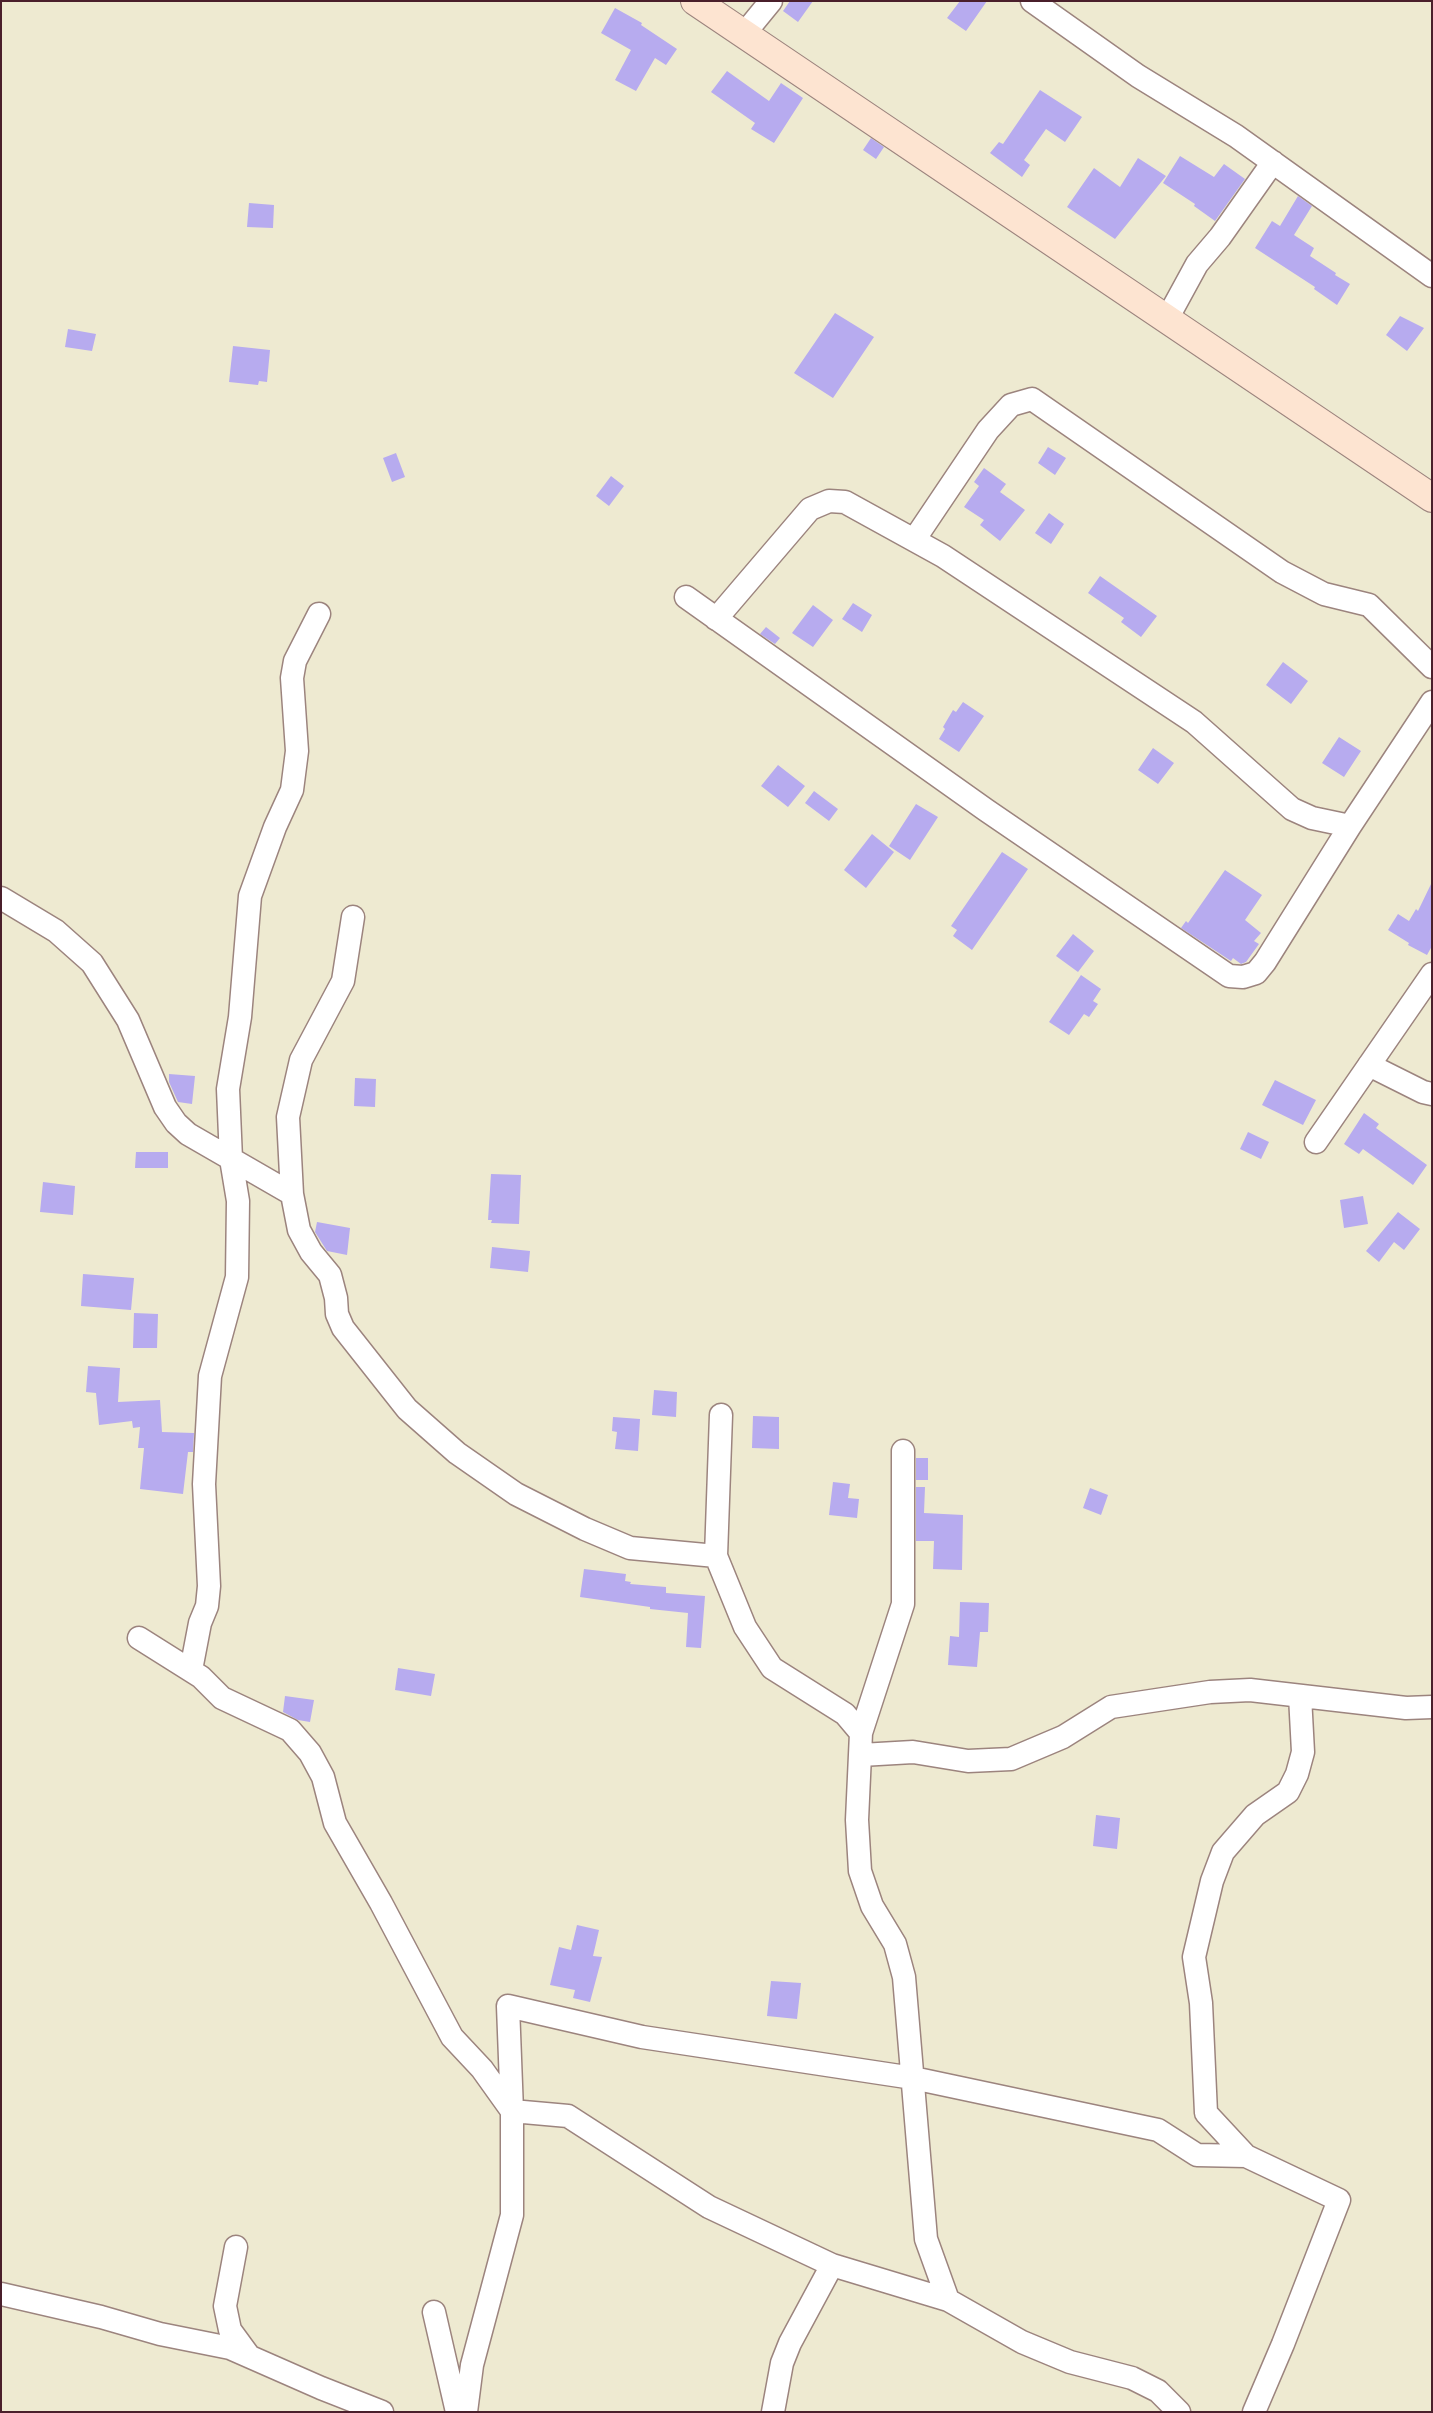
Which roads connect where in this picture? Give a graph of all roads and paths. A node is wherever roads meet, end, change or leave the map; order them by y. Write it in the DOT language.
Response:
graph roads {
  1 [pos="695,1"];
  2 [pos="771,1"];
  3 [pos="1032,1"];
  4 [pos="744,34"];
  5 [pos="1273,162"];
  6 [pos="1432,276"];
  7 [pos="1167,319"];
  8 [pos="1432,498"];
  9 [pos="914,540"];
  10 [pos="686,597"];
  11 [pos="319,614"];
  12 [pos="716,619"];
  13 [pos="1432,668"];
  14 [pos="1432,702"];
  15 [pos="1350,826"];
  16 [pos="1,898"];
  17 [pos="353,917"];
  18 [pos="1432,974"];
  19 [pos="1369,1065"];
  20 [pos="1432,1094"];
  21 [pos="1316,1142"];
  22 [pos="231,1159"];
  23 [pos="292,1194"];
  24 [pos="720,1415"];
  25 [pos="903,1451"];
  26 [pos="716,1556"];
  27 [pos="139,1638"];
  28 [pos="190,1670"];
  29 [pos="1300,1696"];
  30 [pos="1432,1707"];
  31 [pos="862,1733"];
  32 [pos="860,1755"];
  33 [pos="913,2078"];
  34 [pos="512,2111"];
  35 [pos="1246,2156"];
  36 [pos="236,2247"];
  37 [pos="832,2265"];
  38 [pos="1,2294"];
  39 [pos="948,2300"];
  40 [pos="434,2312"];
  41 [pos="251,2359"];
  42 [pos="382,2412"];
  43 [pos="456,2412"];
  44 [pos="466,2412"];
  45 [pos="773,2412"];
  46 [pos="1179,2412"];
  47 [pos="1254,2412"];
  1 -- 4 [label="street"];
  2 -- 4 [label="street"];
  3 -- 5 [label="street"];
  4 -- 7 [label="street"];
  5 -- 6 [label="street"];
  5 -- 7 [label="street"];
  7 -- 8 [label="street"];
  9 -- 12 [label="street"];
  9 -- 13 [label="street"];
  9 -- 15 [label="street"];
  10 -- 12 [label="street"];
  11 -- 22 [label="street"];
  12 -- 15 [label="street"];
  14 -- 15 [label="street"];
  16 -- 22 [label="street"];
  17 -- 23 [label="street"];
  18 -- 19 [label="street"];
  19 -- 20 [label="street"];
  19 -- 21 [label="street"];
  22 -- 23 [label="street"];
  22 -- 28 [label="street"];
  23 -- 26 [label="street"];
  24 -- 26 [label="street"];
  25 -- 31 [label="street"];
  26 -- 31 [label="street"];
  27 -- 28 [label="street"];
  28 -- 34 [label="street"];
  29 -- 30 [label="street"];
  29 -- 32 [label="street"];
  29 -- 35 [label="street"];
  31 -- 32 [label="street"];
  32 -- 33 [label="street"];
  33 -- 34 [label="street"];
  33 -- 35 [label="street"];
  33 -- 39 [label="street"];
  34 -- 37 [label="street"];
  34 -- 44 [label="street"];
  35 -- 47 [label="street"];
  36 -- 41 [label="street"];
  37 -- 39 [label="street"];
  37 -- 45 [label="street"];
  38 -- 41 [label="street"];
  39 -- 46 [label="street"];
  40 -- 43 [label="street"];
  41 -- 42 [label="street"];
}
